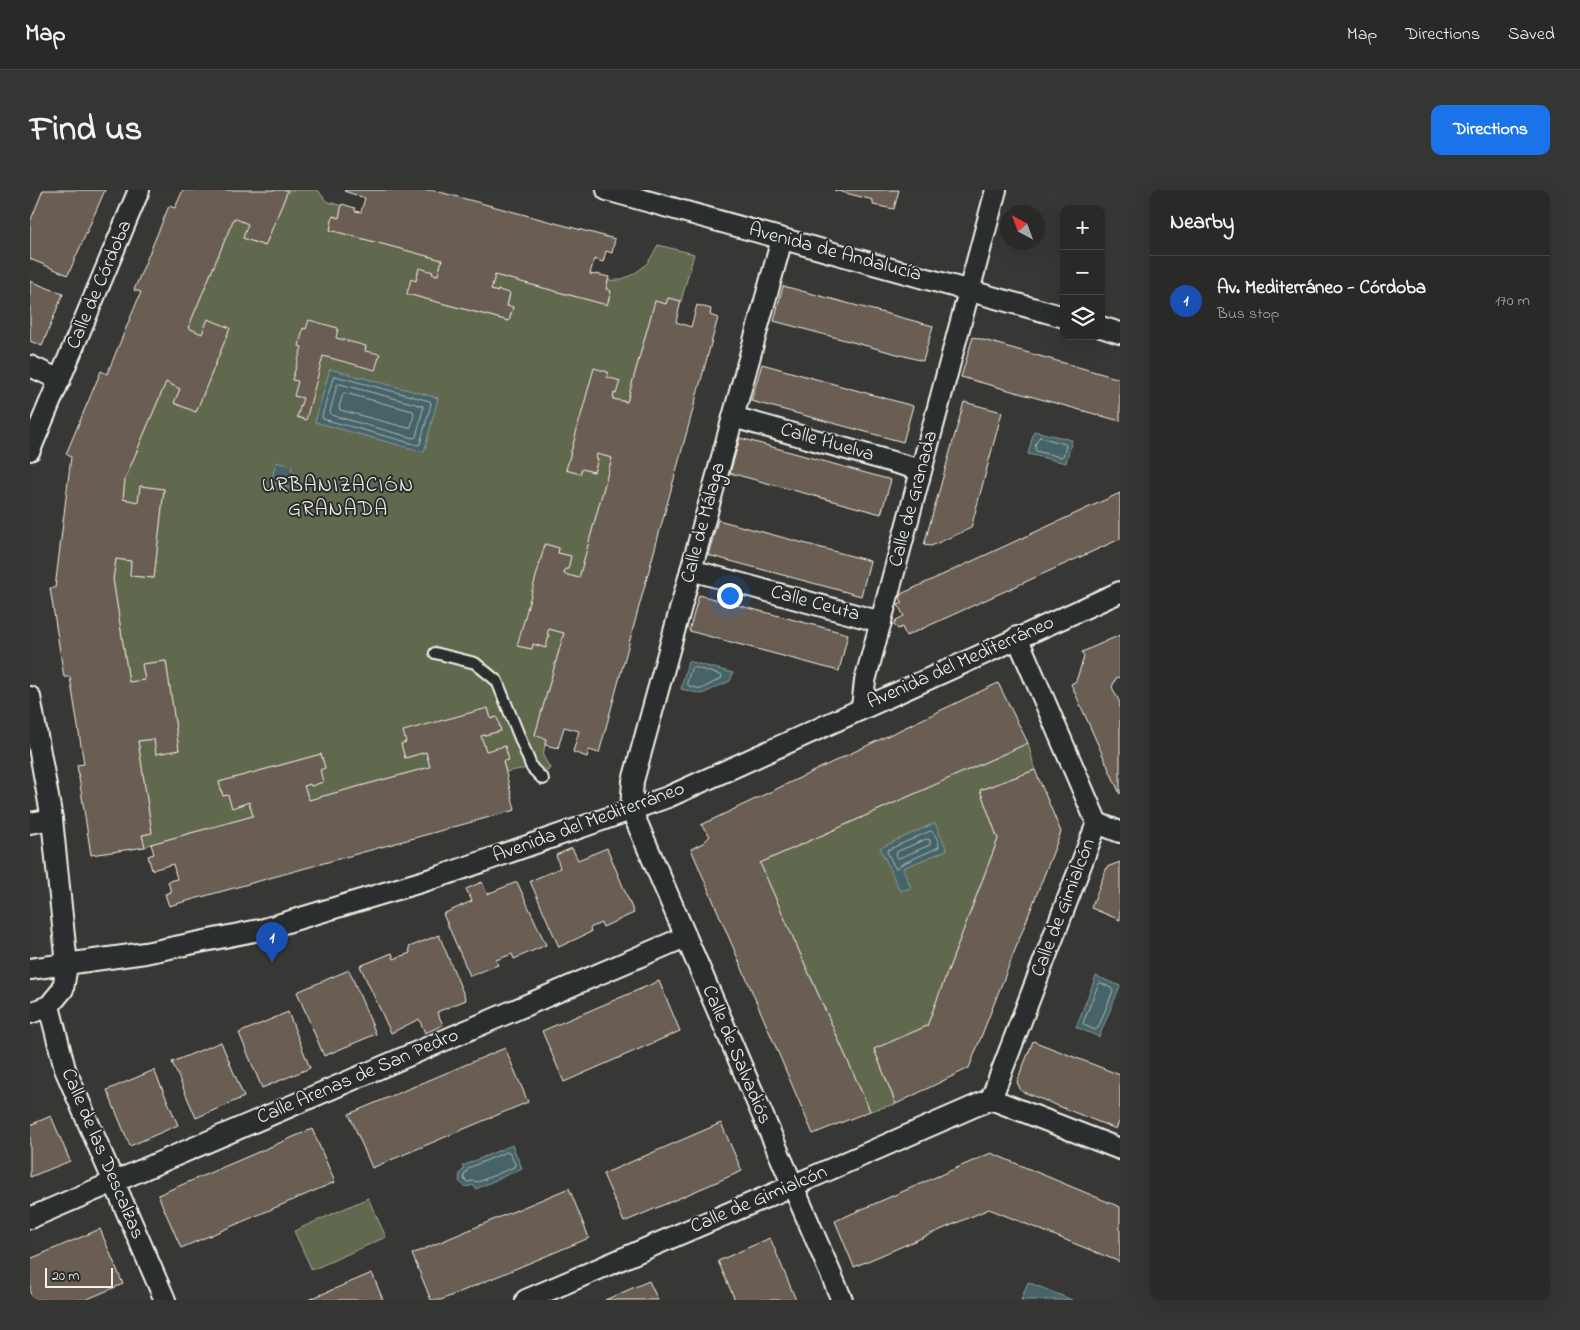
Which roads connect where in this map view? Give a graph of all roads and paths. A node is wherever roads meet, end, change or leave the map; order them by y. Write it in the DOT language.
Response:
graph roads {
  1 [pos="139,190"];
  2 [pos="607,190"];
  3 [pos="996,190"];
  4 [pos="782,239"];
  5 [pos="969,290"];
  6 [pos="1060,316"];
  7 [pos="1105,328"];
  8 [pos="1120,333"];
  9 [pos="30,366"];
  10 [pos="60,380"];
  11 [pos="733,417"];
  12 [pos="30,450"];
  13 [pos="921,470"];
  14 [pos="691,570"];
  15 [pos="1120,592"];
  16 [pos="881,622"];
  17 [pos="1017,637"];
  18 [pos="435,653"];
  19 [pos="30,697"];
  20 [pos="862,708"];
  21 [pos="543,779"];
  22 [pos="631,809"];
  23 [pos="52,819"];
  24 [pos="30,823"];
  25 [pos="1097,823"];
  26 [pos="1120,832"];
  27 [pos="686,936"];
  28 [pos="66,965"];
  29 [pos="30,969"];
  30 [pos="49,1006"];
  31 [pos="30,1013"];
  32 [pos="991,1099"];
  33 [pos="1120,1149"];
  34 [pos="114,1182"];
  35 [pos="792,1186"];
  36 [pos="30,1218"];
  37 [pos="165,1300"];
  38 [pos="526,1300"];
  39 [pos="842,1300"];
  1 -- 10 [label="street, Calle de Córdoba"];
  2 -- 4 [label="street, Avenida de Andalucía"];
  3 -- 5 [label="street, Calle de Granada"];
  4 -- 5 [label="street, Avenida de Andalucía"];
  4 -- 11 [label="street, Calle de Málaga"];
  5 -- 6 [label="street, Avenida de Andalucía"];
  5 -- 13 [label="street, Calle de Granada"];
  7 -- 8 [label="street"];
  9 -- 10 [label="street"];
  10 -- 12 [label="street, Calle de Córdoba"];
  11 -- 13 [label="street, Calle Huelva"];
  11 -- 14 [label="street, Calle de Málaga"];
  13 -- 16 [label="street, Calle de Granada"];
  14 -- 16 [label="street, Calle Ceuta"];
  14 -- 22 [label="street, Calle de Málaga"];
  15 -- 17 [label="street, Avenida del Mediterráneo"];
  16 -- 20 [label="street, Calle de Granada"];
  17 -- 20 [label="street, Avenida del Mediterráneo"];
  17 -- 25 [label="street, Calle de Gimialcón"];
  18 -- 21 [label="lane"];
  19 -- 23 [label="street"];
  20 -- 22 [label="street, Avenida del Mediterráneo"];
  22 -- 27 [label="street, Calle de Salvadiós"];
  22 -- 28 [label="street, Avenida del Mediterráneo"];
  23 -- 24 [label="street"];
  23 -- 28 [label="street"];
  25 -- 26 [label="street"];
  25 -- 32 [label="street, Calle de Gimialcón"];
  27 -- 34 [label="street, Calle Arenas de San Pedro"];
  27 -- 35 [label="street, Calle de Salvadiós"];
  28 -- 29 [label="street, Avenida del Mediterráneo"];
  28 -- 30 [label="street"];
  30 -- 31 [label="street"];
  30 -- 34 [label="street, Calle de las Descalzas"];
  32 -- 33 [label="street"];
  32 -- 35 [label="street, Calle de Gimialcón"];
  34 -- 36 [label="street, Calle Arenas de San Pedro"];
  34 -- 37 [label="street, Calle de las Descalzas"];
  35 -- 38 [label="street, Calle de Gimialcón"];
  35 -- 39 [label="street, Calle de Salvadiós"];
}
